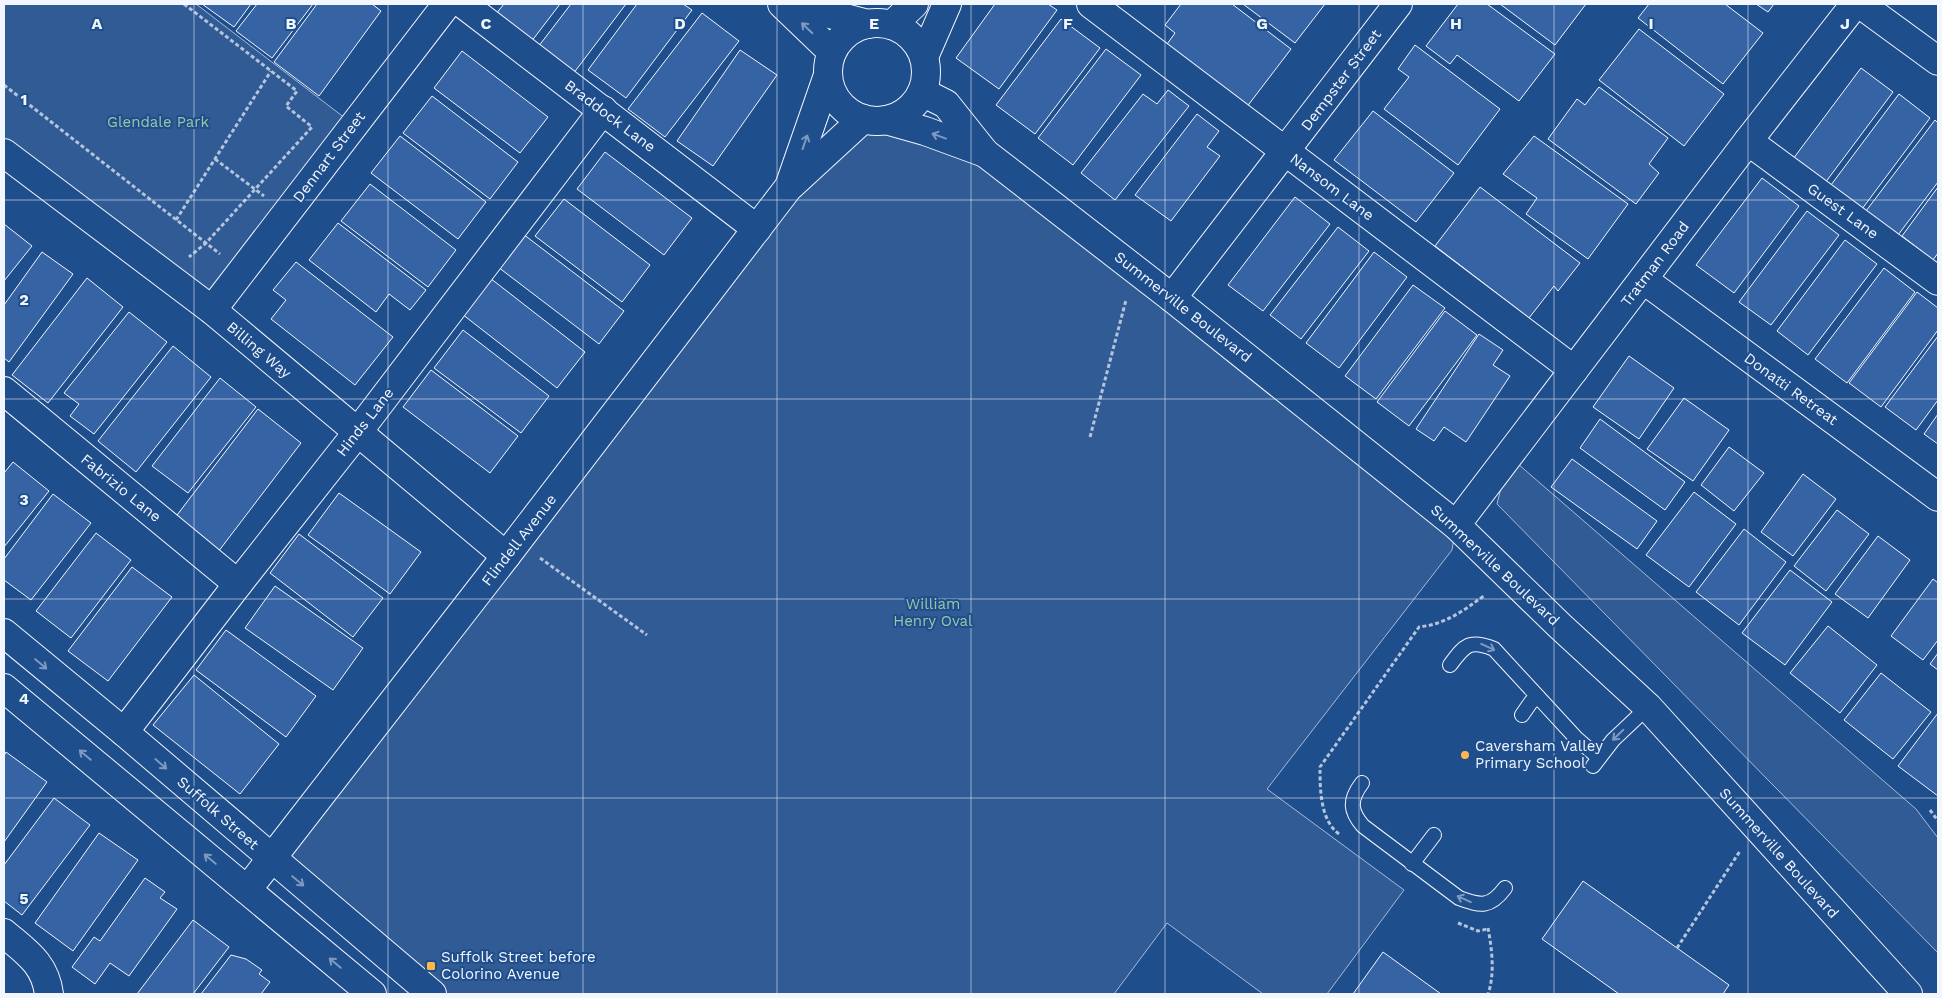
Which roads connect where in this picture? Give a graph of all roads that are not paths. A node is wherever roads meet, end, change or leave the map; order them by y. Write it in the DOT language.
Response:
graph roads {
  1 [pos="447,4"];
  2 [pos="462,4"];
  3 [pos="782,4"];
  4 [pos="806,4"];
  5 [pos="914,4"];
  6 [pos="947,4"];
  7 [pos="1091,4"];
  8 [pos="1398,4"];
  9 [pos="1855,4"];
  10 [pos="1860,4"];
  11 [pos="880,24"];
  12 [pos="924,57"];
  13 [pos="1938,61"];
  14 [pos="830,63"];
  15 [pos="922,92"];
  16 [pos="603,110"];
  17 [pos="874,120"];
  18 [pos="1748,142"];
  19 [pos="1285,152"];
  20 [pos="4,153"];
  21 [pos="985,153"];
  22 [pos="788,188"];
  23 [pos="757,229"];
  24 [pos="1644,280"];
  25 [pos="1938,281"];
  26 [pos="1172,298"];
  27 [pos="212,310"];
  28 [pos="1574,370"];
  29 [pos="4,392"];
  30 [pos="357,433"];
  31 [pos="1938,497"];
  32 [pos="1456,525"];
  33 [pos="506,556"];
  34 [pos="238,584"];
  35 [pos="4,633"];
  36 [pos="1450,665"];
  37 [pos="4,688"];
  38 [pos="1538,697"];
  39 [pos="1648,707"];
  40 [pos="1522,715"];
  41 [pos="124,732"];
  42 [pos="1362,783"];
  43 [pos="1434,835"];
  44 [pos="272,860"];
  45 [pos="1412,864"];
  46 [pos="1504,888"];
  47 [pos="247,890"];
  48 [pos="4,932"];
  49 [pos="49,994"];
  50 [pos="372,994"];
  51 [pos="432,994"];
  52 [pos="1908,994"];
  1 -- 27 [label="street, Dennart Street"];
  2 -- 16 [label="street, Braddock Lane"];
  14 -- 3 [label="street, one-way"];
  4 -- 11 [label="street"];
  5 -- 11 [label="street"];
  6 -- 12 [label="street"];
  7 -- 19 [label="street, Nansom Lane"];
  8 -- 19 [label="street, Dempster Street"];
  9 -- 18 [label="street, Tratman Road"];
  10 -- 13 [label="street"];
  11 -- 12 [label="street"];
  11 -- 14 [label="street"];
  12 -- 15 [label="street"];
  14 -- 17 [label="street"];
  22 -- 14 [label="street, Flindell Avenue, one-way"];
  15 -- 17 [label="street"];
  15 -- 21 [label="street, Summerville Boulevard"];
  16 -- 23 [label="street, Braddock Lane"];
  16 -- 30 [label="street, Hinds Lane"];
  21 -- 17 [label="street, Summerville Boulevard, one-way"];
  17 -- 22 [label="street, Flindell Avenue"];
  18 -- 24 [label="street, Tratman Road"];
  18 -- 25 [label="street, Guest Lane"];
  19 -- 26 [label="street, Dempster Street"];
  19 -- 28 [label="street, Nansom Lane"];
  20 -- 27 [label="street, Billing Way"];
  21 -- 26 [label="street, Summerville Boulevard"];
  22 -- 23 [label="street, Flindell Avenue"];
  23 -- 33 [label="street, Flindell Avenue"];
  24 -- 28 [label="street, Tratman Road"];
  24 -- 31 [label="street, Donatti Retreat"];
  26 -- 32 [label="street, Summerville Boulevard"];
  27 -- 30 [label="street, Billing Way"];
  28 -- 32 [label="street, Tratman Road"];
  29 -- 34 [label="street, Fabrizio Lane"];
  30 -- 33 [label="street, Billing Way"];
  30 -- 34 [label="street, Hinds Lane"];
  32 -- 39 [label="street, Summerville Boulevard"];
  33 -- 44 [label="street, Flindell Avenue"];
  34 -- 41 [label="street, Hinds Lane"];
  35 -- 41 [label="street, Suffolk Street, one-way"];
  36 -- 38 [label="lane, one-way"];
  47 -- 37 [label="street, one-way"];
  39 -- 38 [label="lane, one-way"];
  38 -- 40 [label="lane"];
  39 -- 52 [label="street, Summerville Boulevard"];
  41 -- 44 [label="street, Suffolk Street, one-way"];
  42 -- 45 [label="lane"];
  43 -- 45 [label="lane"];
  44 -- 47 [label="street, Flindell Avenue"];
  44 -- 51 [label="street, Suffolk Street, one-way"];
  46 -- 45 [label="lane, one-way"];
  50 -- 47 [label="street, one-way"];
  48 -- 49 [label="street"];
}
